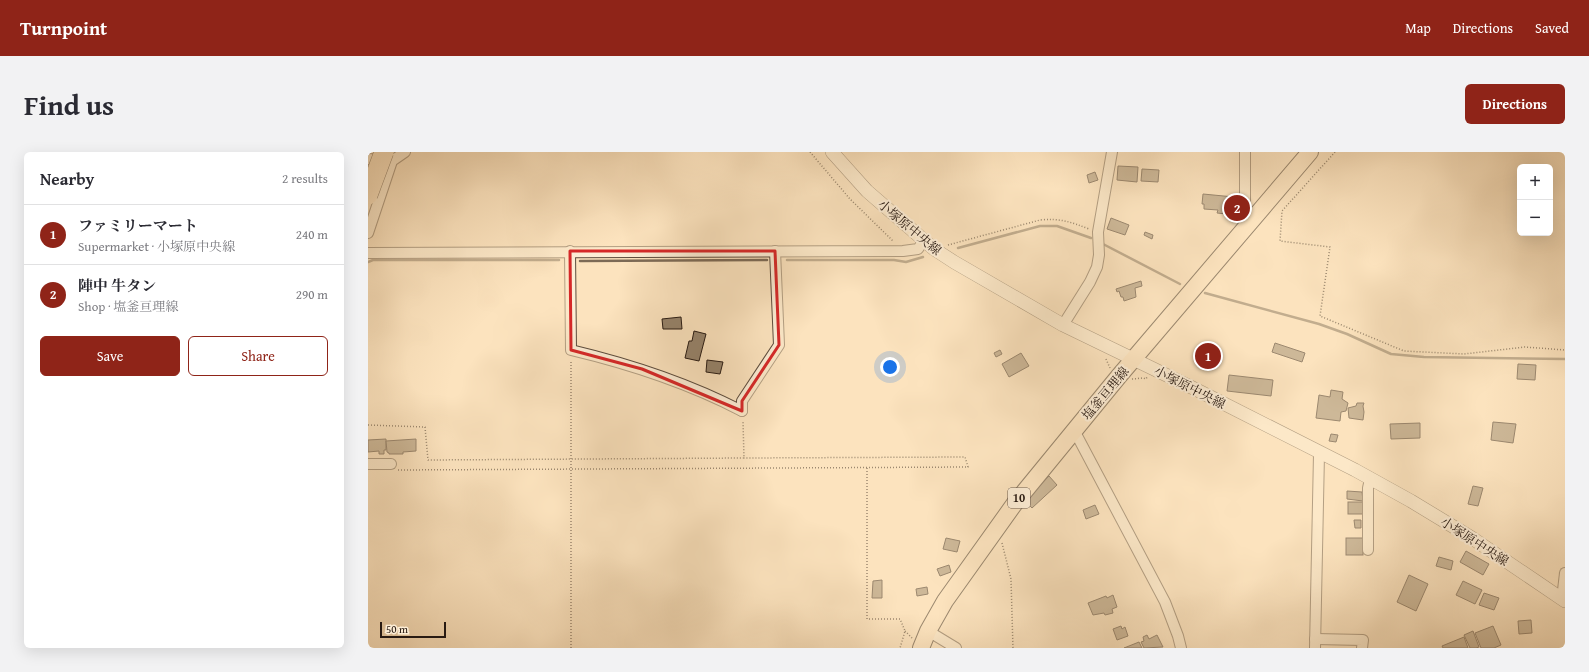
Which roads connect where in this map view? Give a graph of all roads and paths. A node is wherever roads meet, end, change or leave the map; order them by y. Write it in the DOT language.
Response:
graph roads {
  1 [pos="405,152"];
  2 [pos="810,152"];
  3 [pos="832,152"];
  4 [pos="1112,152"];
  5 [pos="1245,152"];
  6 [pos="1310,152"];
  7 [pos="1335,152"];
  8 [pos="388,156"];
  9 [pos="368,160"];
  10 [pos="368,195"];
  11 [pos="1252,219"];
  12 [pos="1098,232"];
  13 [pos="368,233"];
  14 [pos="924,240"];
  15 [pos="934,249"];
  16 [pos="570,251"];
  17 [pos="775,251"];
  18 [pos="903,251"];
  19 [pos="368,253"];
  20 [pos="1064,325"];
  21 [pos="571,350"];
  22 [pos="1565,350"];
  23 [pos="1134,359"];
  24 [pos="1108,361"];
  25 [pos="1110,369"];
  26 [pos="1129,379"];
  27 [pos="1146,379"];
  28 [pos="742,411"];
  29 [pos="368,425"];
  30 [pos="1074,430"];
  31 [pos="1319,454"];
  32 [pos="571,458"];
  33 [pos="744,458"];
  34 [pos="368,464"];
  35 [pos="391,467"];
  36 [pos="867,468"];
  37 [pos="571,470"];
  38 [pos="1370,479"];
  39 [pos="1002,540"];
  40 [pos="1368,550"];
  41 [pos="1565,573"];
  42 [pos="1564,600"];
  43 [pos="928,631"];
  44 [pos="1315,644"];
  45 [pos="571,648"];
  46 [pos="900,648"];
  47 [pos="921,648"];
  48 [pos="956,648"];
  49 [pos="1013,648"];
  50 [pos="1181,648"];
  51 [pos="1362,648"];
  1 -- 8 [label="street"];
  2 -- 18 [label="path"];
  3 -- 14 [label="street, 小塚原中央線"];
  4 -- 12 [label="street"];
  5 -- 11 [label="street"];
  6 -- 11 [label="main road, 塩釜亘理線 / 10"];
  7 -- 22 [label="path"];
  8 -- 9 [label="street"];
  8 -- 10 [label="highway, bridge"];
  8 -- 13 [label="street"];
  11 -- 23 [label="main road, 塩釜亘理線 / 10"];
  12 -- 15 [label="path"];
  12 -- 20 [label="street"];
  14 -- 15 [label="street, 小塚原中央線"];
  14 -- 18 [label="street"];
  15 -- 20 [label="street, 小塚原中央線"];
  16 -- 17 [label="street"];
  16 -- 19 [label="street"];
  16 -- 21 [label="street"];
  17 -- 18 [label="street"];
  17 -- 28 [label="street"];
  20 -- 23 [label="street, 小塚原中央線"];
  21 -- 28 [label="street"];
  21 -- 32 [label="path"];
  23 -- 30 [label="main road, 塩釜亘理線 / 10"];
  23 -- 31 [label="street, 小塚原中央線"];
  24 -- 25 [label="path"];
  26 -- 27 [label="path"];
  28 -- 33 [label="path"];
  29 -- 32 [label="path"];
  30 -- 43 [label="main road, 塩釜亘理線 / 10"];
  30 -- 50 [label="street"];
  31 -- 38 [label="street, 小塚原中央線"];
  31 -- 44 [label="street"];
  32 -- 33 [label="path"];
  32 -- 37 [label="path"];
  33 -- 36 [label="path"];
  34 -- 35 [label="street"];
  35 -- 37 [label="path"];
  36 -- 37 [label="path"];
  36 -- 46 [label="path"];
  37 -- 45 [label="path"];
  38 -- 40 [label="street"];
  38 -- 42 [label="street, 小塚原中央線"];
  39 -- 49 [label="path"];
  41 -- 42 [label="street"];
  43 -- 47 [label="main road, 塩釜亘理線 / 10"];
  43 -- 48 [label="street"];
  44 -- 51 [label="street"];
}
